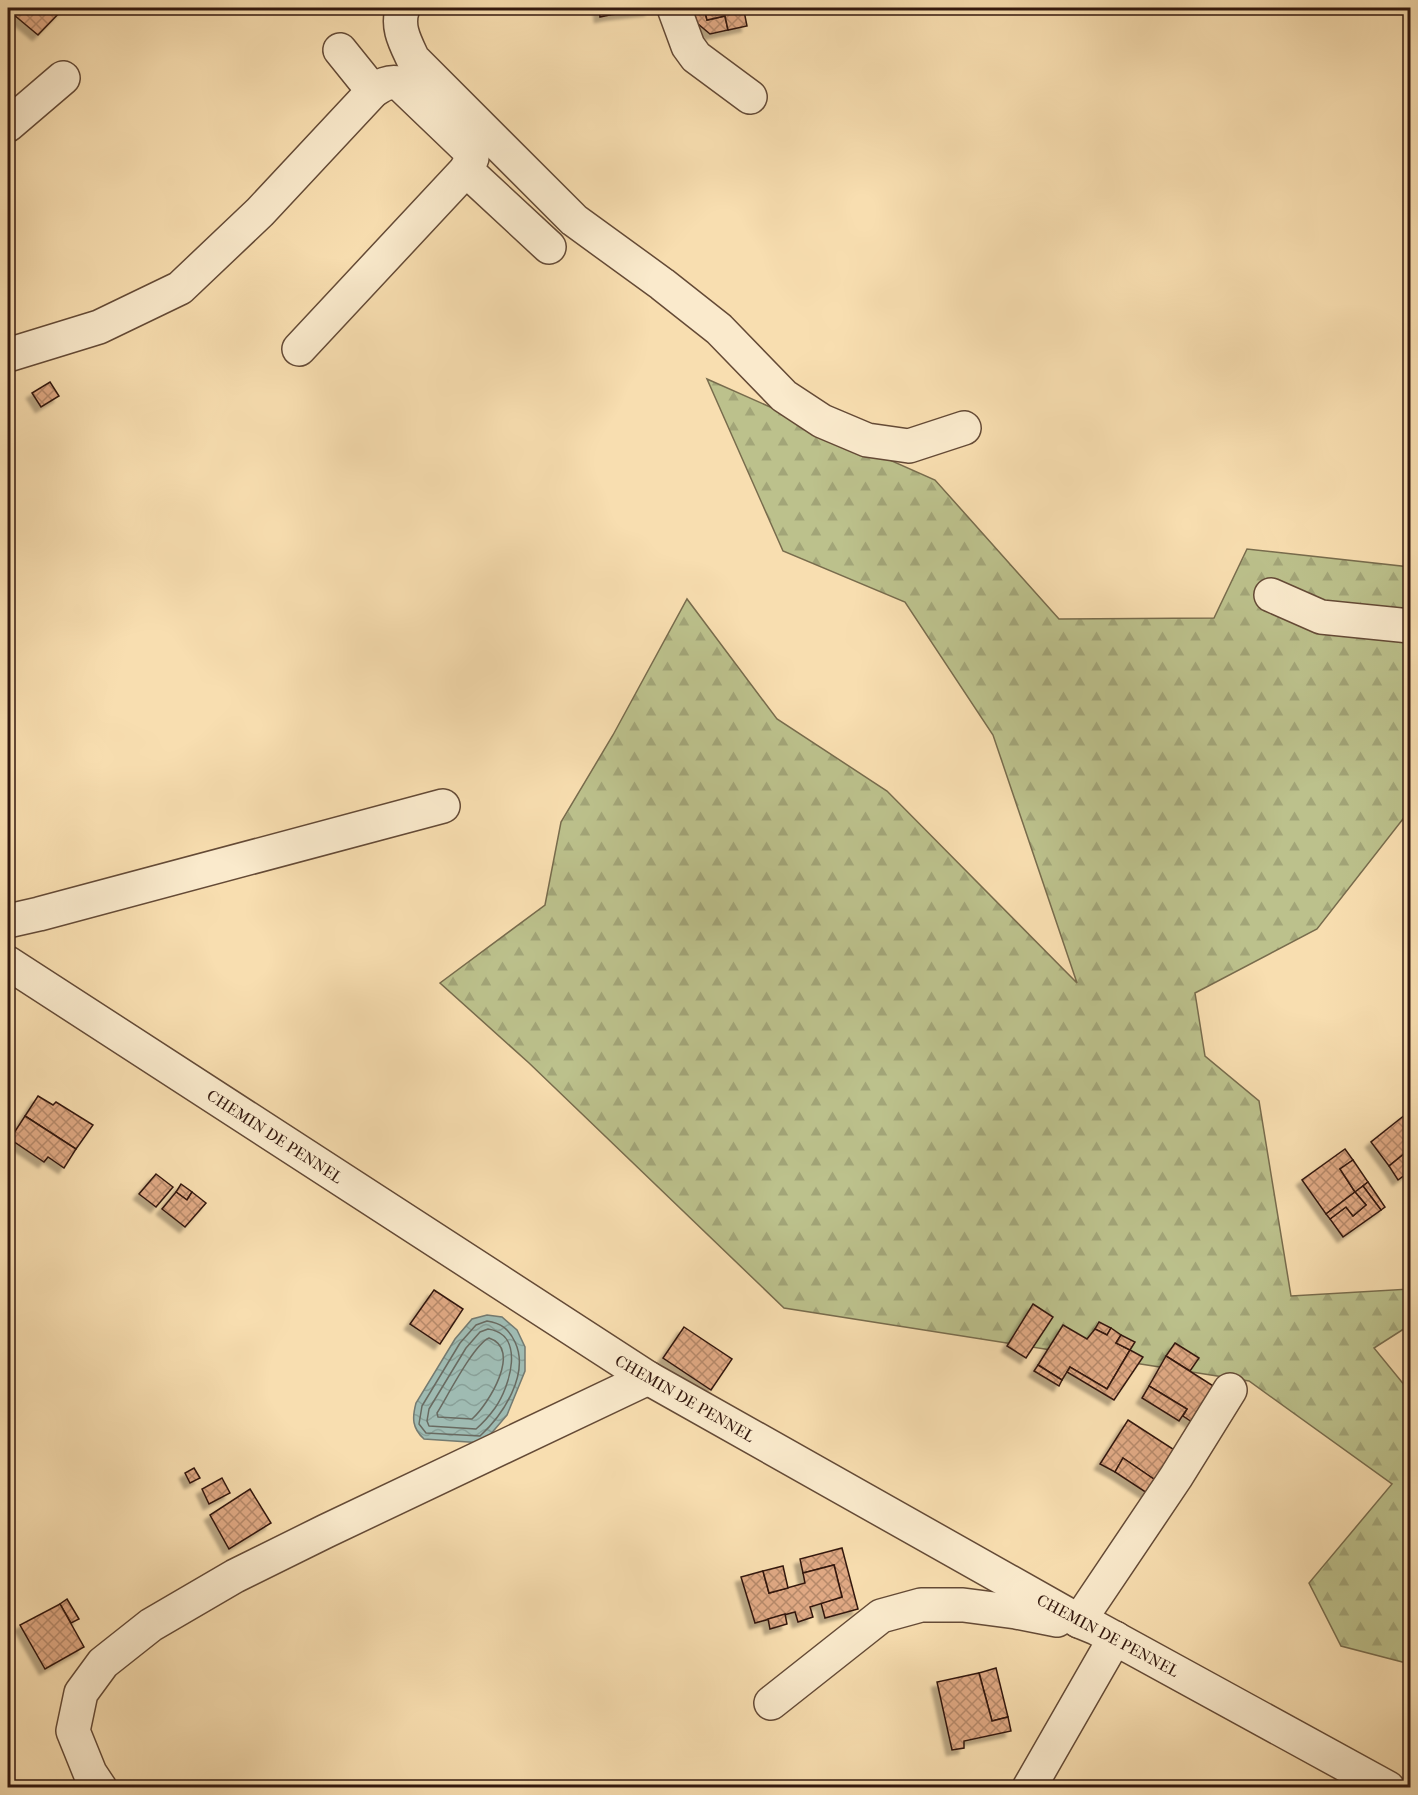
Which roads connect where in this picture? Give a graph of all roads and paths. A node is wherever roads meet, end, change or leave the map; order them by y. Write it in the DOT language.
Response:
graph roads {
  1 [pos="403,8"];
  2 [pos="674,8"];
  3 [pos="340,50"];
  4 [pos="63,78"];
  5 [pos="373,91"];
  6 [pos="750,97"];
  7 [pos="8,125"];
  8 [pos="465,170"];
  9 [pos="549,247"];
  10 [pos="300,349"];
  11 [pos="8,355"];
  12 [pos="964,428"];
  13 [pos="1271,595"];
  14 [pos="1410,626"];
  15 [pos="443,806"];
  16 [pos="8,921"];
  17 [pos="8,963"];
  18 [pos="648,1378"];
  19 [pos="1230,1390"];
  20 [pos="1097,1629"];
  21 [pos="771,1703"];
  22 [pos="100,1788"];
  23 [pos="1029,1788"];
  24 [pos="1388,1788"];
  1 -- 12 [label="street"];
  2 -- 6 [label="street"];
  3 -- 5 [label="street"];
  4 -- 7 [label="street"];
  5 -- 8 [label="street"];
  5 -- 11 [label="street"];
  8 -- 9 [label="street"];
  8 -- 10 [label="street"];
  13 -- 14 [label="street"];
  15 -- 16 [label="street"];
  17 -- 18 [label="street, CHEMIN DE PENNEL"];
  18 -- 20 [label="street, CHEMIN DE PENNEL"];
  18 -- 22 [label="street"];
  19 -- 20 [label="street"];
  20 -- 21 [label="street"];
  20 -- 23 [label="street"];
  20 -- 24 [label="street, CHEMIN DE PENNEL"];
}
